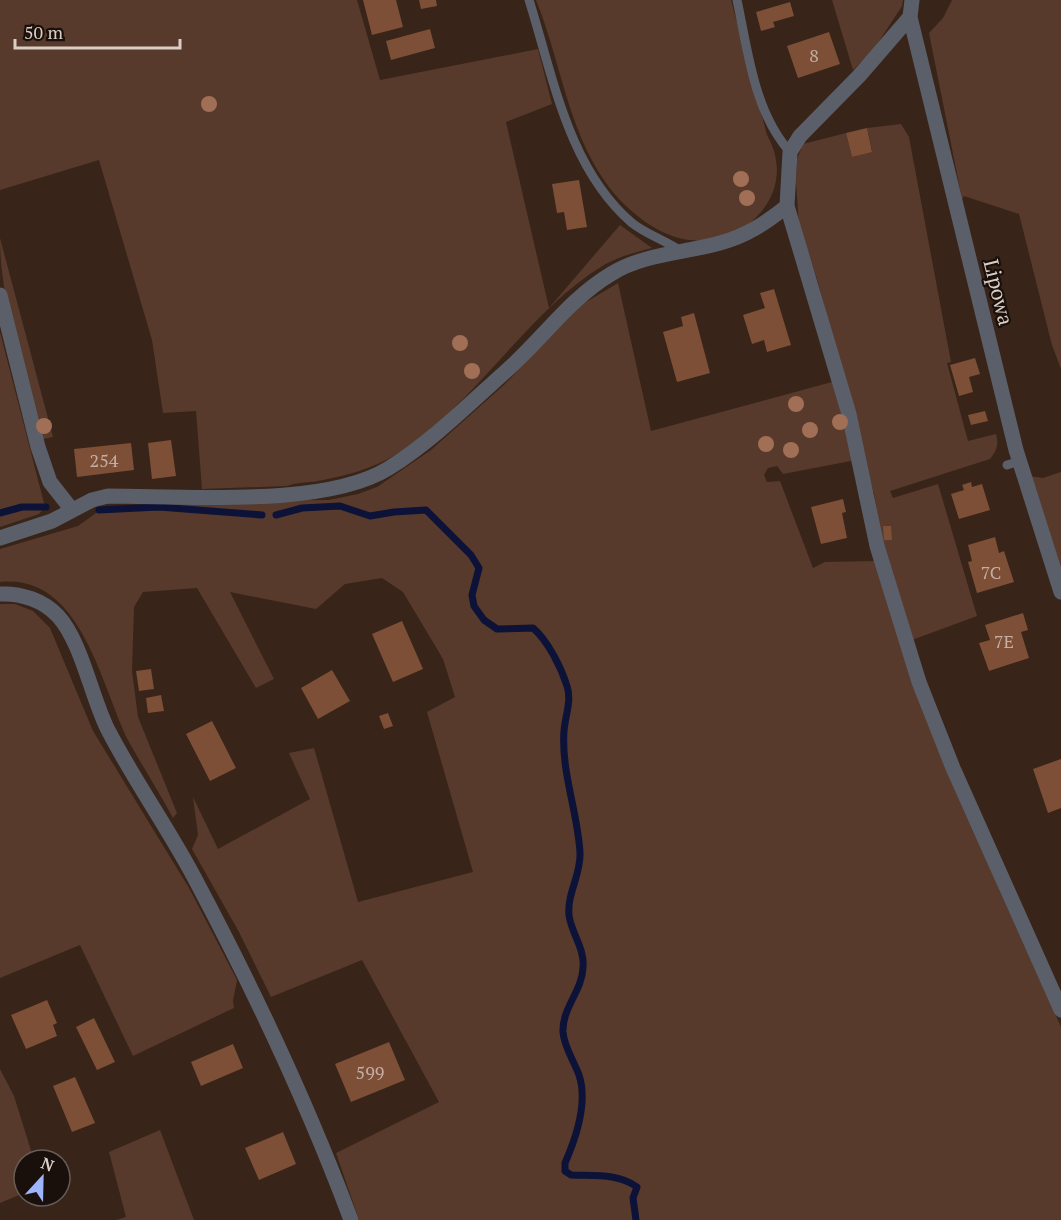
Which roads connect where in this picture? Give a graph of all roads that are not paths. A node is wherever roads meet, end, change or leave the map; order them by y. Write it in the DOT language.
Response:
graph roads {
  1 [pos="529,0"];
  2 [pos="736,0"];
  3 [pos="912,0"];
  4 [pos="910,17"];
  5 [pos="790,152"];
  6 [pos="787,206"];
  7 [pos="680,250"];
  8 [pos="0,295"];
  9 [pos="72,510"];
  10 [pos="0,538"];
  11 [pos="1061,592"];
  12 [pos="0,594"];
  13 [pos="1061,1010"];
  14 [pos="351,1220"];
  1 -- 7 [label="lane"];
  2 -- 5 [label="lane"];
  3 -- 4 [label="street, Lipowa"];
  4 -- 5 [label="street"];
  4 -- 11 [label="street, Lipowa"];
  5 -- 6 [label="street"];
  6 -- 7 [label="street"];
  6 -- 13 [label="street"];
  7 -- 9 [label="street"];
  8 -- 9 [label="street"];
  9 -- 10 [label="street"];
  12 -- 14 [label="street"];
}
